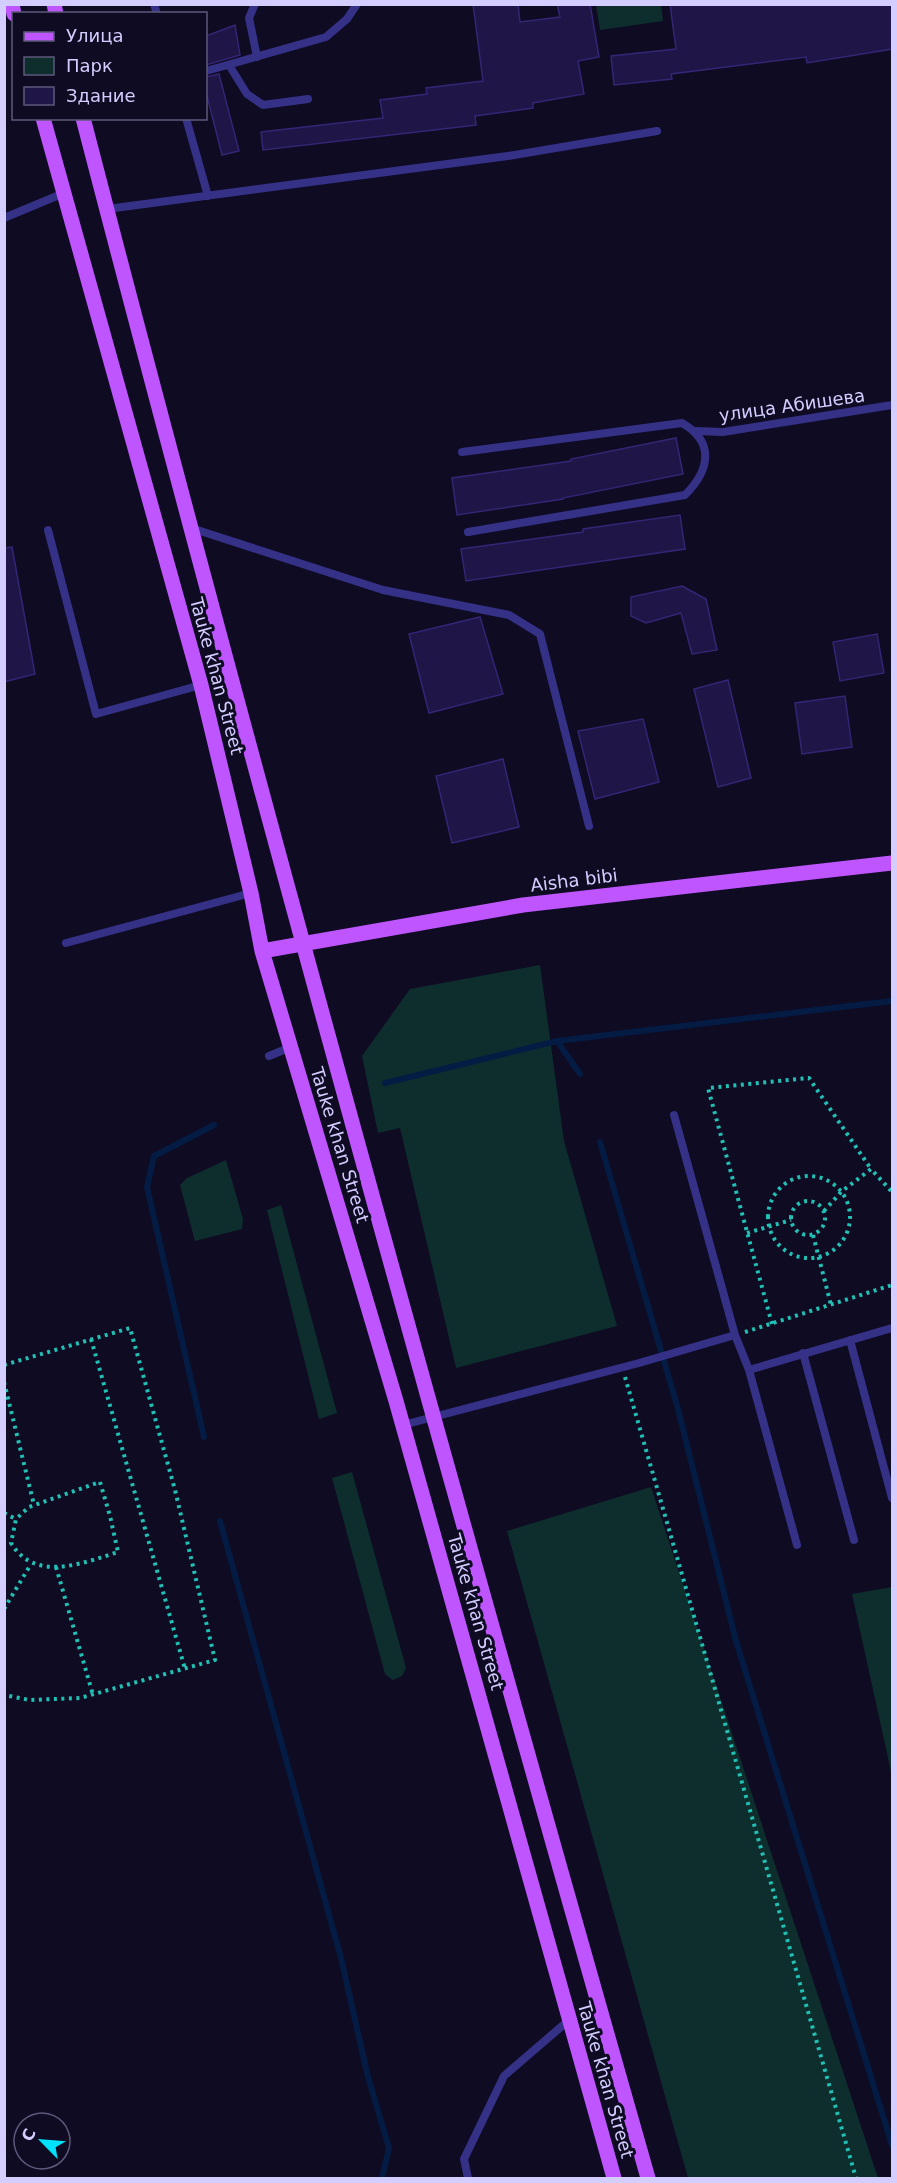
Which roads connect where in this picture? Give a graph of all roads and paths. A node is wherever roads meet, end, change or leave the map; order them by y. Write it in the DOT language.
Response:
graph roads {
  1 [pos="255,4"];
  2 [pos="357,4"];
  3 [pos="257,57"];
  4 [pos="229,64"];
  5 [pos="207,71"];
  6 [pos="308,99"];
  7 [pos="44,120"];
  8 [pos="84,120"];
  9 [pos="187,120"];
  10 [pos="657,131"];
  11 [pos="64,194"];
  12 [pos="208,196"];
  13 [pos="107,209"];
  14 [pos="4,218"];
  15 [pos="892,405"];
  16 [pos="697,431"];
  17 [pos="462,452"];
  18 [pos="191,528"];
  19 [pos="48,530"];
  20 [pos="468,532"];
  21 [pos="201,685"];
  22 [pos="589,826"];
  23 [pos="892,863"];
  24 [pos="251,893"];
  25 [pos="66,944"];
  26 [pos="304,945"];
  27 [pos="262,951"];
  28 [pos="291,1047"];
  29 [pos="269,1056"];
  30 [pos="674,1115"];
  31 [pos="871,1168"];
  32 [pos="841,1192"];
  33 [pos="892,1192"];
  34 [pos="824,1211"];
  35 [pos="790,1220"];
  36 [pos="769,1226"];
  37 [pos="747,1233"];
  38 [pos="813,1235"];
  39 [pos="818,1257"];
  40 [pos="892,1285"];
  41 [pos="831,1305"];
  42 [pos="772,1324"];
  43 [pos="892,1328"];
  44 [pos="735,1335"];
  45 [pos="92,1339"];
  46 [pos="850,1340"];
  47 [pos="803,1353"];
  48 [pos="4,1365"];
  49 [pos="622,1368"];
  50 [pos="749,1370"];
  51 [pos="4,1382"];
  52 [pos="433,1417"];
  53 [pos="403,1425"];
  54 [pos="892,1498"];
  55 [pos="34,1505"];
  56 [pos="4,1513"];
  57 [pos="16,1519"];
  58 [pos="854,1540"];
  59 [pos="11,1544"];
  60 [pos="4,1545"];
  61 [pos="797,1545"];
  62 [pos="32,1564"];
  63 [pos="56,1567"];
  64 [pos="4,1609"];
  65 [pos="185,1669"];
  66 [pos="4,1695"];
  67 [pos="93,1695"];
  68 [pos="569,2020"];
  69 [pos="468,2178"];
  70 [pos="614,2178"];
  71 [pos="648,2178"];
  72 [pos="856,2178"];
  1 -- 3 [label="lane"];
  2 -- 3 [label="lane"];
  3 -- 4 [label="lane"];
  4 -- 5 [label="lane"];
  4 -- 6 [label="lane"];
  7 -- 11 [label="main road, Tauke khan Street"];
  8 -- 13 [label="main road, Tauke khan Street"];
  9 -- 12 [label="lane"];
  10 -- 12 [label="lane"];
  11 -- 14 [label="lane"];
  11 -- 21 [label="main road, Tauke khan Street"];
  12 -- 13 [label="lane"];
  13 -- 18 [label="main road, Tauke khan Street"];
  15 -- 16 [label="lane, улица Абишева"];
  16 -- 17 [label="lane, улица Абишева"];
  16 -- 20 [label="lane"];
  18 -- 22 [label="lane"];
  18 -- 26 [label="main road, Tauke khan Street"];
  19 -- 21 [label="lane"];
  21 -- 24 [label="main road, Tauke khan Street"];
  23 -- 26 [label="main road, Aisha bibi"];
  24 -- 25 [label="lane"];
  24 -- 27 [label="main road, Tauke khan Street"];
  26 -- 27 [label="main road, Aisha bibi"];
  26 -- 52 [label="main road, Tauke khan Street"];
  27 -- 28 [label="main road, Tauke khan Street"];
  28 -- 29 [label="lane"];
  28 -- 53 [label="main road, Tauke khan Street"];
  30 -- 44 [label="lane"];
  31 -- 32 [label="path"];
  31 -- 33 [label="path"];
  31 -- 37 [label="path"];
  32 -- 34 [label="path"];
  32 -- 36 [label="path"];
  32 -- 39 [label="path"];
  34 -- 35 [label="path"];
  34 -- 38 [label="path"];
  35 -- 36 [label="path"];
  35 -- 38 [label="path"];
  36 -- 37 [label="path"];
  36 -- 39 [label="path"];
  37 -- 42 [label="path"];
  38 -- 39 [label="path"];
  39 -- 41 [label="path"];
  40 -- 41 [label="path"];
  41 -- 42 [label="path"];
  42 -- 44 [label="path"];
  43 -- 46 [label="lane"];
  44 -- 49 [label="lane"];
  44 -- 50 [label="lane"];
  45 -- 48 [label="path"];
  45 -- 65 [label="path"];
  45 -- 65 [label="path"];
  46 -- 47 [label="lane"];
  46 -- 54 [label="lane"];
  47 -- 50 [label="lane"];
  47 -- 58 [label="lane"];
  49 -- 52 [label="lane"];
  49 -- 72 [label="path"];
  50 -- 61 [label="lane"];
  51 -- 55 [label="path"];
  52 -- 53 [label="lane"];
  52 -- 71 [label="main road, Tauke khan Street"];
  53 -- 68 [label="main road, Tauke khan Street"];
  55 -- 57 [label="path"];
  55 -- 63 [label="path"];
  56 -- 57 [label="path"];
  57 -- 59 [label="path"];
  59 -- 60 [label="path"];
  59 -- 62 [label="path"];
  62 -- 63 [label="path"];
  62 -- 64 [label="path"];
  63 -- 67 [label="path"];
  65 -- 67 [label="path"];
  66 -- 67 [label="path"];
  68 -- 69 [label="lane"];
  68 -- 70 [label="main road, Tauke khan Street"];
}
